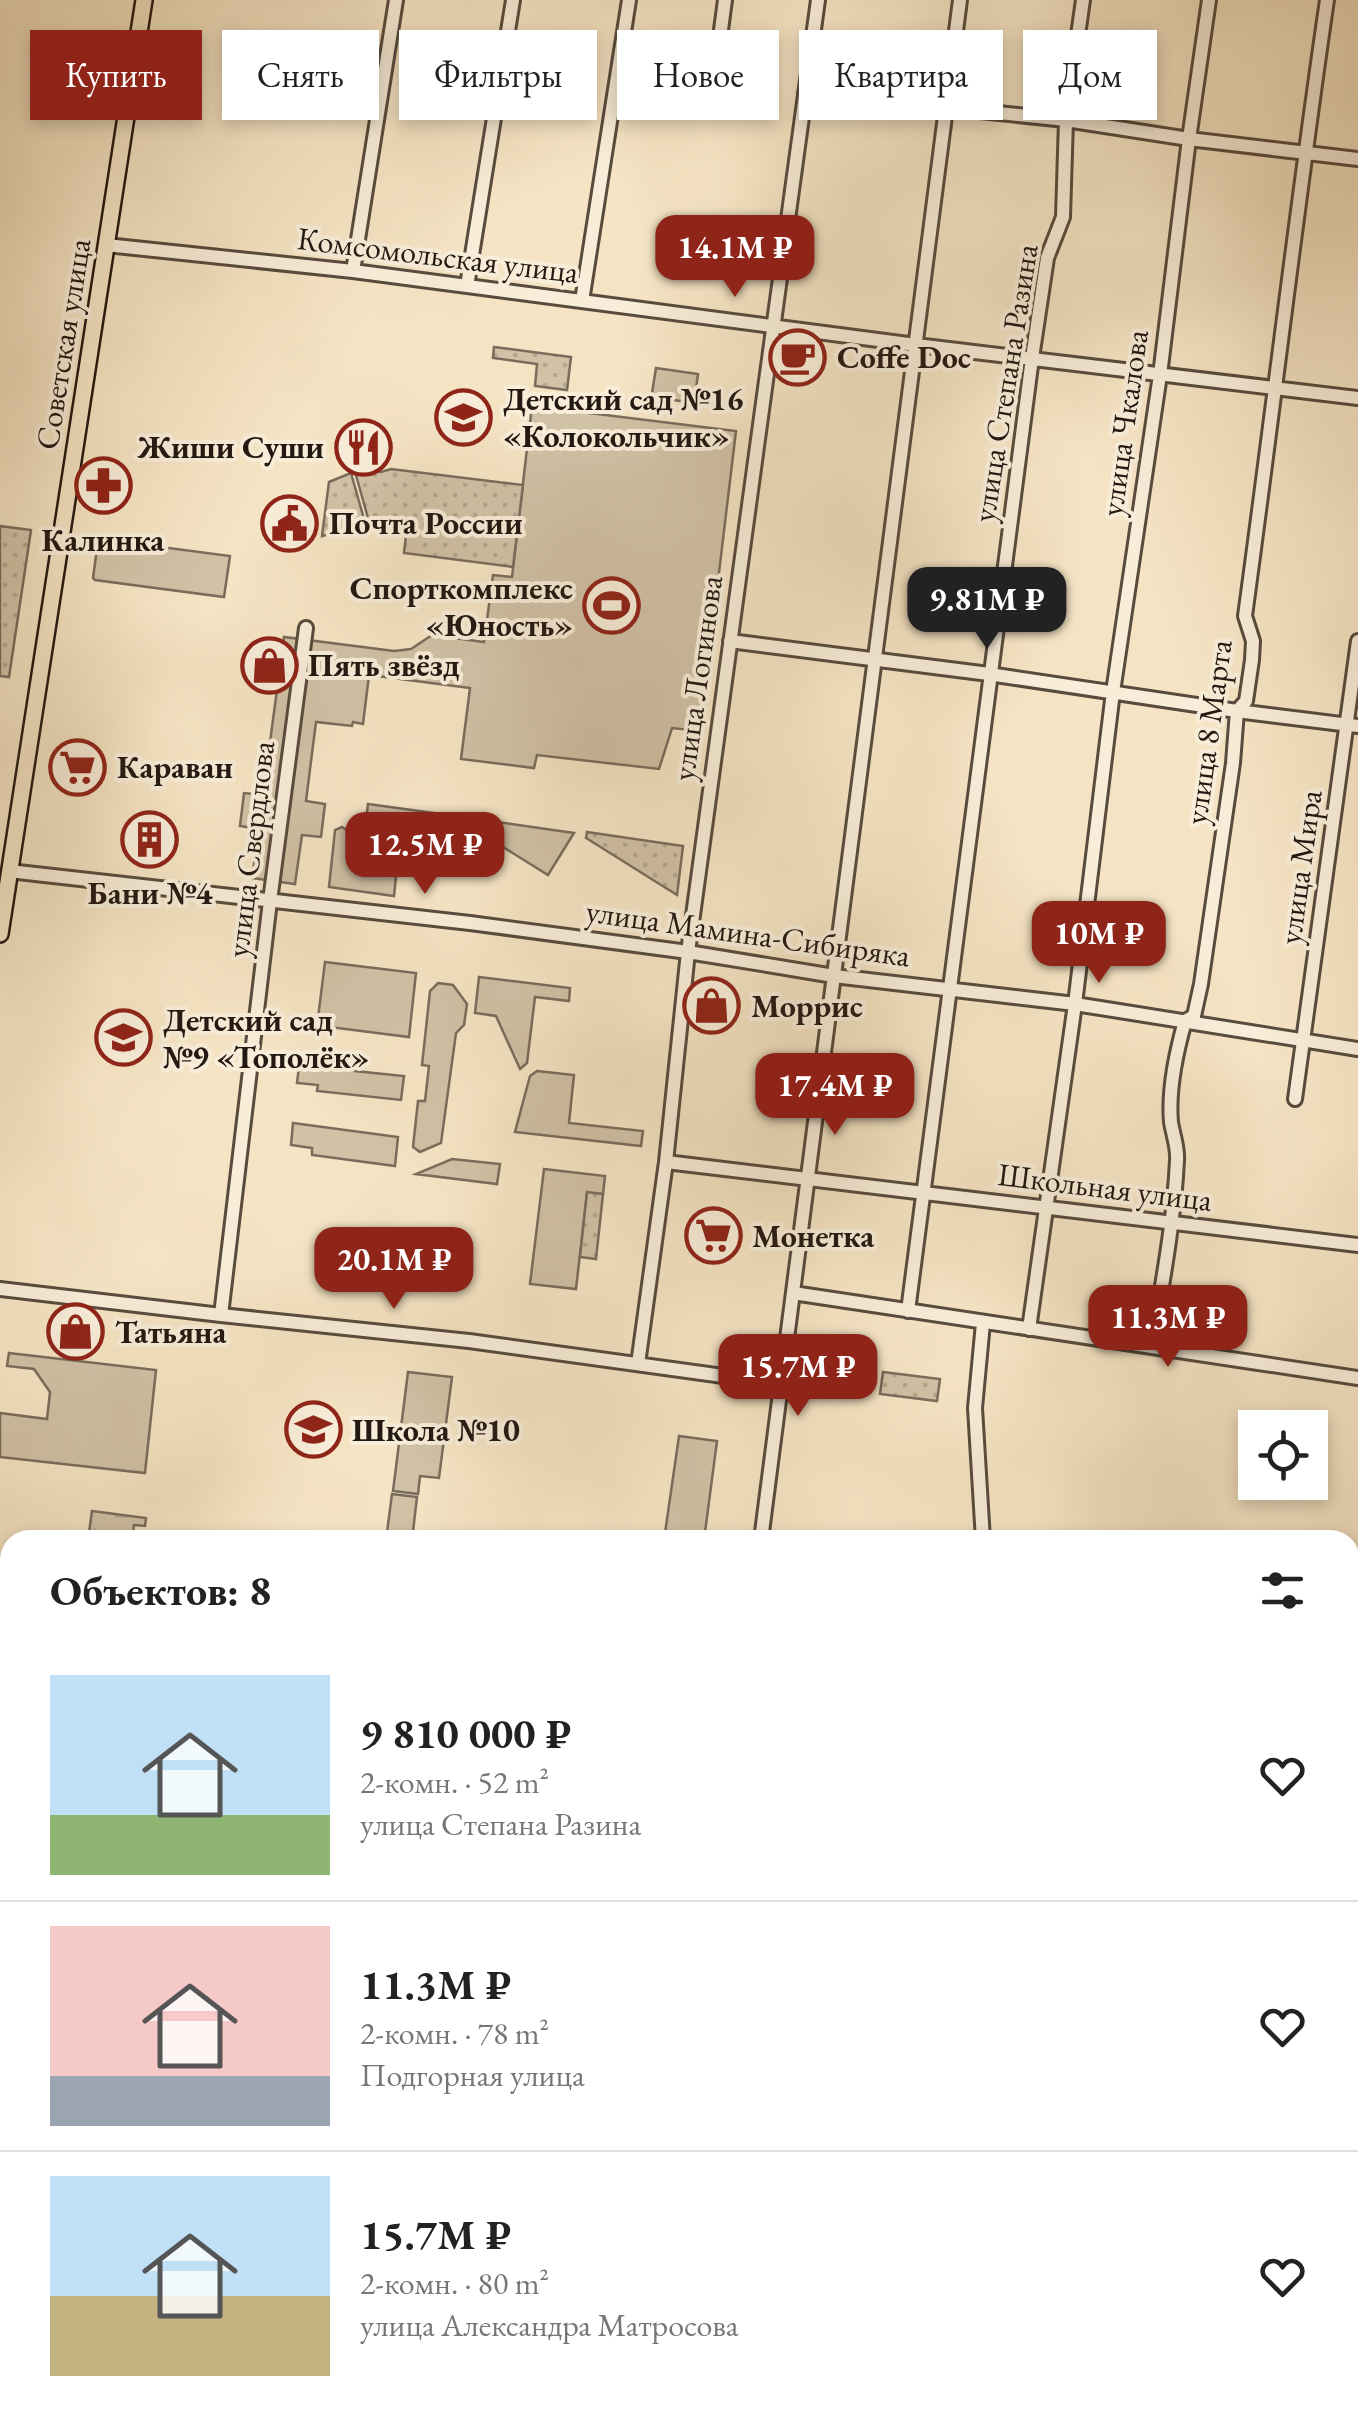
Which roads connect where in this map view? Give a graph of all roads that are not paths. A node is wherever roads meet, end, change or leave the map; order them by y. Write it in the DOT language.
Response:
graph roads {
  1 [pos="144,0"];
  2 [pos="396,0"];
  3 [pos="513,0"];
  4 [pos="628,0"];
  5 [pos="725,0"];
  6 [pos="818,0"];
  7 [pos="960,0"];
  8 [pos="1082,0"];
  9 [pos="1209,0"];
  10 [pos="1327,0"];
  11 [pos="721,30"];
  12 [pos="814,30"];
  13 [pos="957,30"];
  14 [pos="1078,30"];
  15 [pos="801,120"];
  16 [pos="946,120"];
  17 [pos="1066,120"];
  18 [pos="1189,139"];
  19 [pos="1304,152"];
  20 [pos="1358,159"];
  21 [pos="106,245"];
  22 [pos="353,271"];
  23 [pos="466,286"];
  24 [pos="582,301"];
  25 [pos="772,326"];
  26 [pos="916,346"];
  27 [pos="1032,358"];
  28 [pos="1160,375"];
  29 [pos="1276,388"];
  30 [pos="1358,398"];
  31 [pos="306,628"];
  32 [pos="730,641"];
  33 [pos="1358,642"];
  34 [pos="875,661"];
  35 [pos="990,674"];
  36 [pos="1114,692"];
  37 [pos="1237,711"];
  38 [pos="1352,725"];
  39 [pos="8,871"];
  40 [pos="270,901"];
  41 [pos="0,934"];
  42 [pos="688,952"];
  43 [pos="834,976"];
  44 [pos="950,988"];
  45 [pos="1074,1004"];
  46 [pos="1185,1022"];
  47 [pos="1304,1042"];
  48 [pos="1358,1048"];
  49 [pos="1295,1099"];
  50 [pos="666,1162"];
  51 [pos="809,1180"];
  52 [pos="925,1192"];
  53 [pos="1046,1208"];
  54 [pos="1171,1224"];
  55 [pos="1358,1244"];
  56 [pos="0,1289"];
  57 [pos="792,1293"];
  58 [pos="908,1312"];
  59 [pos="220,1315"];
  60 [pos="983,1323"];
  61 [pos="1029,1330"];
  62 [pos="1152,1346"];
  63 [pos="638,1364"];
  64 [pos="1358,1378"];
  65 [pos="781,1384"];
  66 [pos="762,1530"];
  67 [pos="982,1530"];
  1 -- 21 [label="main road, Советская улица"];
  2 -- 22 [label="street"];
  3 -- 23 [label="street"];
  4 -- 24 [label="street"];
  5 -- 11 [label="street"];
  6 -- 12 [label="street, улица Логинова"];
  7 -- 13 [label="street"];
  8 -- 14 [label="street, улица Степана Разина"];
  9 -- 18 [label="street, улица Чкалова"];
  10 -- 19 [label="street, улица 8 Марта"];
  15 -- 25 [label="street, улица Логинова"];
  16 -- 26 [label="street"];
  17 -- 18 [label="street"];
  17 -- 27 [label="street, улица Степана Разина"];
  18 -- 19 [label="street"];
  18 -- 28 [label="street, улица Чкалова"];
  19 -- 20 [label="street"];
  19 -- 29 [label="street, улица 8 Марта"];
  21 -- 22 [label="street, Комсомольская улица"];
  21 -- 39 [label="main road, Советская улица"];
  22 -- 23 [label="street, Комсомольская улица"];
  23 -- 24 [label="street, Комсомольская улица"];
  24 -- 25 [label="street, Комсомольская улица"];
  25 -- 26 [label="street, Комсомольская улица"];
  25 -- 32 [label="street, улица Логинова"];
  26 -- 27 [label="street, Комсомольская улица"];
  26 -- 34 [label="street"];
  27 -- 28 [label="street, Комсомольская улица"];
  27 -- 35 [label="street, улица Степана Разина"];
  28 -- 29 [label="street, Комсомольская улица"];
  28 -- 36 [label="street, улица Чкалова"];
  29 -- 30 [label="street, Комсомольская улица"];
  29 -- 37 [label="street, улица 8 Марта"];
  31 -- 40 [label="street, улица Свердлова"];
  32 -- 34 [label="street"];
  32 -- 42 [label="street, улица Логинова"];
  33 -- 38 [label="street, улица Мира"];
  34 -- 35 [label="street"];
  34 -- 43 [label="street"];
  35 -- 36 [label="street"];
  35 -- 44 [label="street, улица Степана Разина"];
  36 -- 37 [label="street"];
  36 -- 45 [label="street, улица Чкалова"];
  37 -- 38 [label="street"];
  37 -- 46 [label="street, улица 8 Марта"];
  38 -- 47 [label="street, улица Мира"];
  39 -- 40 [label="street, улица Мамина-Сибиряка"];
  39 -- 41 [label="main road, Советская улица"];
  40 -- 42 [label="street, улица Мамина-Сибиряка"];
  40 -- 59 [label="street, улица Свердлова"];
  42 -- 43 [label="street, улица Мамина-Сибиряка"];
  42 -- 50 [label="street, улица Логинова"];
  43 -- 44 [label="street, улица Мамина-Сибиряка"];
  43 -- 51 [label="street"];
  44 -- 45 [label="street, улица Мамина-Сибиряка"];
  44 -- 52 [label="street, улица Степана Разина"];
  45 -- 46 [label="street, улица Мамина-Сибиряка"];
  45 -- 53 [label="street, улица Чкалова"];
  46 -- 47 [label="street, улица Мамина-Сибиряка"];
  46 -- 54 [label="street, улица 8 Марта"];
  47 -- 48 [label="street, улица Мамина-Сибиряка"];
  47 -- 49 [label="street, улица Мира"];
  50 -- 51 [label="street, Школьная улица"];
  50 -- 63 [label="street, улица Логинова"];
  51 -- 52 [label="street, Школьная улица"];
  51 -- 57 [label="street"];
  52 -- 53 [label="street, Школьная улица"];
  52 -- 58 [label="street, улица Степана Разина"];
  53 -- 54 [label="street, Школьная улица"];
  53 -- 61 [label="street, улица Чкалова"];
  54 -- 55 [label="street, Школьная улица"];
  54 -- 62 [label="street, улица 8 Марта"];
  56 -- 59 [label="street"];
  57 -- 58 [label="street"];
  57 -- 65 [label="street"];
  58 -- 60 [label="street"];
  59 -- 63 [label="street"];
  60 -- 61 [label="street"];
  60 -- 67 [label="street"];
  61 -- 62 [label="street"];
  62 -- 64 [label="street"];
  63 -- 65 [label="street"];
  65 -- 66 [label="street"];
}
